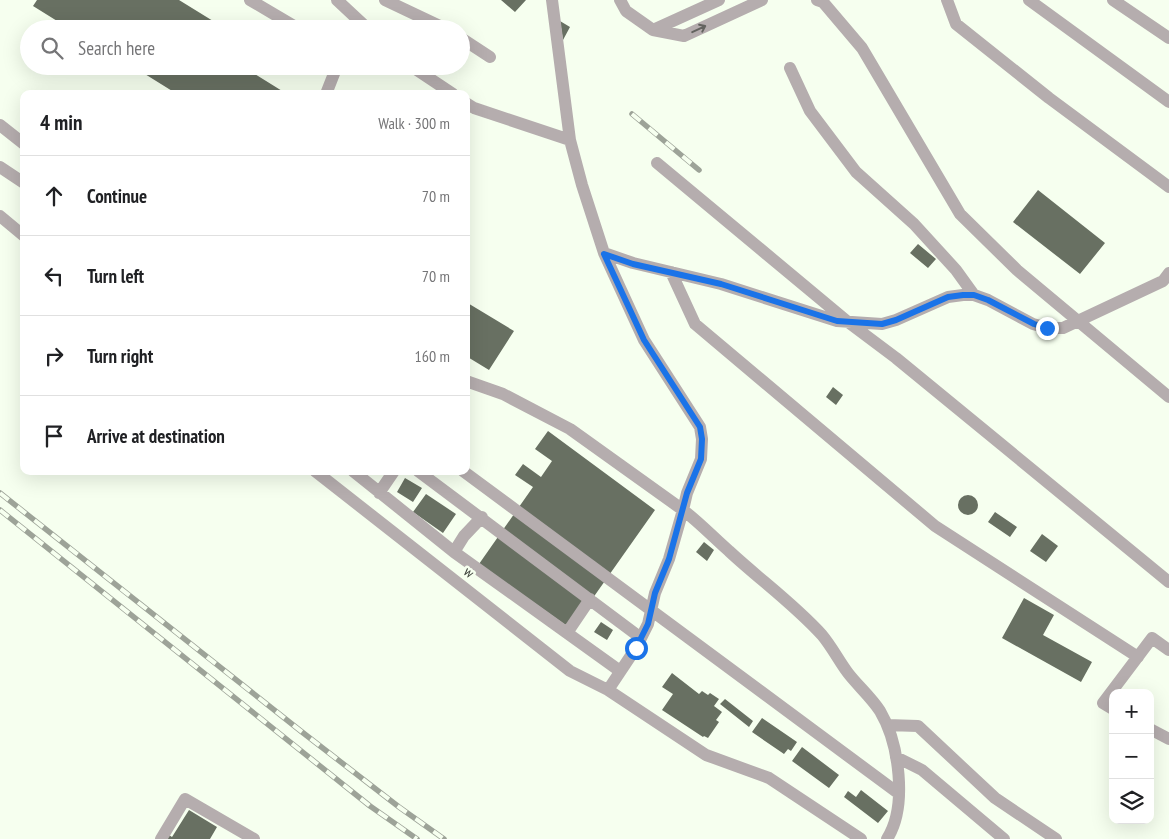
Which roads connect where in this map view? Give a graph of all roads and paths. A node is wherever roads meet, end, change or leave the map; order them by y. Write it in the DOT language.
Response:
graph roads {
  1 [pos="250,0"];
  2 [pos="336,0"];
  3 [pos="385,0"];
  4 [pos="552,0"];
  5 [pos="620,0"];
  6 [pos="719,0"];
  7 [pos="762,0"];
  8 [pos="817,0"];
  9 [pos="947,0"];
  10 [pos="1028,0"];
  11 [pos="1113,0"];
  12 [pos="284,20"];
  13 [pos="358,20"];
  14 [pos="427,20"];
  15 [pos="653,30"];
  16 [pos="1169,38"];
  17 [pos="470,44"];
  18 [pos="490,57"];
  19 [pos="790,68"];
  20 [pos="333,75"];
  21 [pos="424,75"];
  22 [pos="328,90"];
  23 [pos="446,90"];
  24 [pos="1169,102"];
  25 [pos="470,106"];
  26 [pos="0,125"];
  27 [pos="570,140"];
  28 [pos="20,141"];
  29 [pos="658,163"];
  30 [pos="0,167"];
  31 [pos="20,181"];
  32 [pos="1169,187"];
  33 [pos="0,216"];
  34 [pos="20,233"];
  35 [pos="604,254"];
  36 [pos="671,272"];
  37 [pos="1167,280"];
  38 [pos="974,295"];
  39 [pos="1078,321"];
  40 [pos="848,322"];
  41 [pos="470,382"];
  42 [pos="1169,396"];
  43 [pos="321,475"];
  44 [pos="358,475"];
  45 [pos="391,475"];
  46 [pos="423,475"];
  47 [pos="468,475"];
  48 [pos="379,493"];
  49 [pos="683,510"];
  50 [pos="482,518"];
  51 [pos="454,552"];
  52 [pos="1169,582"];
  53 [pos="590,599"];
  54 [pos="651,610"];
  55 [pos="567,633"];
  56 [pos="641,638"];
  57 [pos="1169,650"];
  58 [pos="1138,657"];
  59 [pos="620,671"];
  60 [pos="1114,689"];
  61 [pos="608,690"];
  62 [pos="1109,695"];
  63 [pos="1109,707"];
  64 [pos="887,725"];
  65 [pos="1154,731"];
  66 [pos="1169,739"];
  67 [pos="896,757"];
  68 [pos="898,793"];
  69 [pos="161,839"];
  70 [pos="254,839"];
  71 [pos="861,839"];
  72 [pos="887,839"];
  73 [pos="1004,839"];
  74 [pos="1056,839"];
  1 -- 12 [label="lane"];
  2 -- 13 [label="lane"];
  3 -- 14 [label="lane"];
  4 -- 27 [label="lane"];
  5 -- 15 [label="lane"];
  6 -- 15 [label="lane"];
  15 -- 7 [label="lane, one-way"];
  8 -- 39 [label="lane"];
  9 -- 32 [label="lane"];
  10 -- 24 [label="lane"];
  11 -- 16 [label="lane"];
  17 -- 18 [label="lane"];
  19 -- 38 [label="lane"];
  20 -- 22 [label="lane"];
  21 -- 23 [label="lane"];
  25 -- 27 [label="lane"];
  26 -- 28 [label="lane"];
  27 -- 35 [label="lane"];
  29 -- 40 [label="lane"];
  30 -- 31 [label="lane"];
  33 -- 34 [label="lane"];
  35 -- 36 [label="lane"];
  35 -- 49 [label="lane"];
  36 -- 40 [label="lane"];
  36 -- 58 [label="lane"];
  37 -- 39 [label="lane"];
  38 -- 39 [label="lane"];
  38 -- 40 [label="lane"];
  39 -- 42 [label="lane"];
  40 -- 52 [label="lane"];
  41 -- 49 [label="lane"];
  43 -- 61 [label="lane, w"];
  44 -- 48 [label="lane"];
  45 -- 48 [label="lane"];
  46 -- 50 [label="lane"];
  47 -- 54 [label="lane"];
  48 -- 51 [label="lane"];
  49 -- 54 [label="lane"];
  49 -- 64 [label="lane"];
  50 -- 51 [label="lane"];
  50 -- 53 [label="lane"];
  51 -- 55 [label="lane"];
  53 -- 55 [label="lane"];
  53 -- 56 [label="lane"];
  54 -- 56 [label="lane"];
  54 -- 68 [label="lane"];
  55 -- 59 [label="lane"];
  56 -- 59 [label="lane"];
  57 -- 58 [label="lane"];
  58 -- 60 [label="lane"];
  59 -- 61 [label="lane"];
  61 -- 71 [label="lane, w"];
  62 -- 63 [label="lane"];
  64 -- 67 [label="lane"];
  64 -- 74 [label="lane"];
  65 -- 66 [label="lane"];
  67 -- 68 [label="lane"];
  67 -- 73 [label="lane"];
  68 -- 72 [label="lane"];
  69 -- 70 [label="lane"];
}
